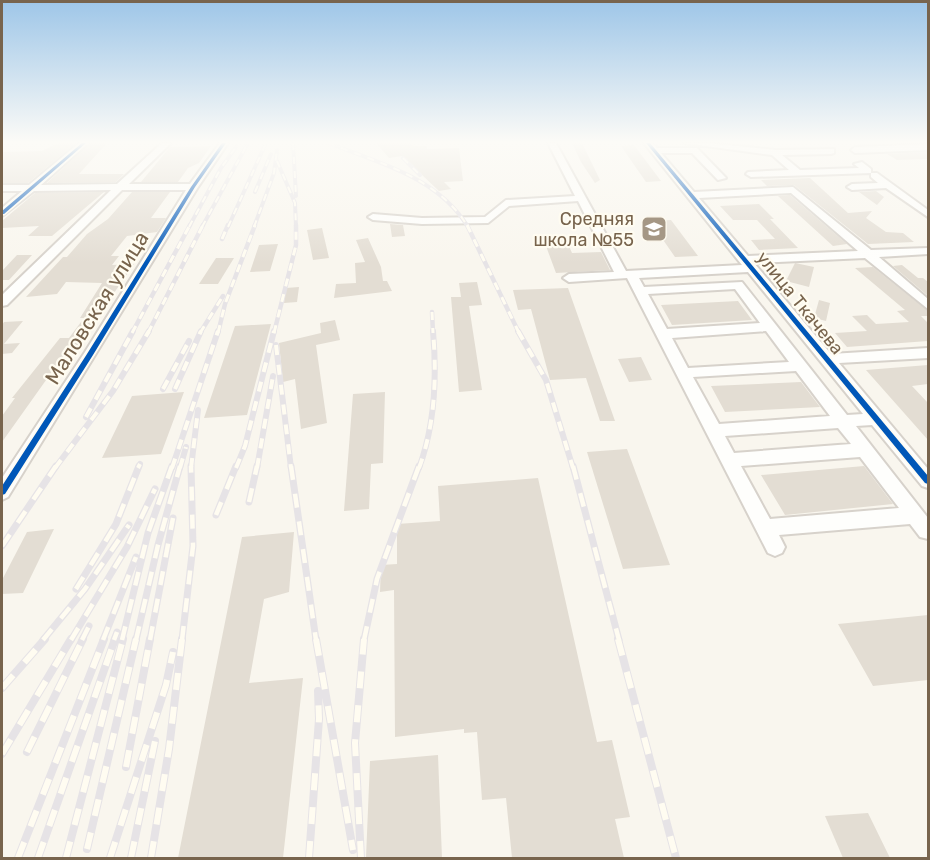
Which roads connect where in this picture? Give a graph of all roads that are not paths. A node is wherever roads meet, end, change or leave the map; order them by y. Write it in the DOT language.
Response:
graph roads {
  1 [pos="37,183"];
  2 [pos="126,183"];
  3 [pos="196,183"];
  4 [pos="575,183"];
  5 [pos="682,183"];
  6 [pos="885,183"];
  7 [pos="888,185"];
  8 [pos="33,187"];
  9 [pos="122,187"];
  10 [pos="193,187"];
  11 [pos="852,187"];
  12 [pos="2,188"];
  13 [pos="692,195"];
  14 [pos="583,198"];
  15 [pos="2,213"];
  16 [pos="928,214"];
  17 [pos="373,217"];
  18 [pos="928,251"];
  19 [pos="867,254"];
  20 [pos="749,264"];
  21 [pos="627,276"];
  22 [pos="569,278"];
  23 [pos="639,291"];
  24 [pos="2,302"];
  25 [pos="928,305"];
  26 [pos="770,327"];
  27 [pos="662,334"];
  28 [pos="928,353"];
  29 [pos="827,359"];
  30 [pos="800,366"];
  31 [pos="682,373"];
  32 [pos="876,419"];
  33 [pos="843,421"];
  34 [pos="713,431"];
  35 [pos="865,450"];
  36 [pos="728,460"];
  37 [pos="928,481"];
  38 [pos="2,492"];
  39 [pos="915,515"];
  40 [pos="764,528"];
  41 [pos="927,531"];
  42 [pos="775,547"];
  1 -- 8 [label="street"];
  2 -- 9 [label="street"];
  3 -- 10 [label="street, Маловская улица"];
  4 -- 14 [label="street"];
  5 -- 13 [label="street, улица Ткачева"];
  6 -- 7 [label="street"];
  7 -- 11 [label="street"];
  7 -- 16 [label="street"];
  8 -- 9 [label="street"];
  8 -- 12 [label="street"];
  8 -- 15 [label="street"];
  9 -- 10 [label="street"];
  9 -- 24 [label="street"];
  10 -- 38 [label="street, Маловская улица"];
  13 -- 19 [label="street"];
  13 -- 20 [label="street, улица Ткачева"];
  14 -- 17 [label="street"];
  14 -- 21 [label="street"];
  18 -- 19 [label="street"];
  19 -- 20 [label="street"];
  19 -- 25 [label="street"];
  20 -- 21 [label="street"];
  20 -- 29 [label="street, улица Ткачева"];
  21 -- 22 [label="street"];
  21 -- 23 [label="street"];
  23 -- 26 [label="street"];
  23 -- 27 [label="street"];
  26 -- 27 [label="street"];
  26 -- 30 [label="street"];
  27 -- 31 [label="street"];
  28 -- 29 [label="street"];
  29 -- 32 [label="street, улица Ткачева"];
  30 -- 31 [label="street"];
  30 -- 33 [label="street"];
  31 -- 34 [label="street"];
  32 -- 33 [label="street"];
  32 -- 37 [label="street, улица Ткачева"];
  33 -- 34 [label="street"];
  33 -- 35 [label="street"];
  34 -- 36 [label="street"];
  35 -- 36 [label="street"];
  35 -- 39 [label="street"];
  36 -- 40 [label="street"];
  39 -- 40 [label="street"];
  39 -- 41 [label="street"];
  40 -- 42 [label="street"];
}
